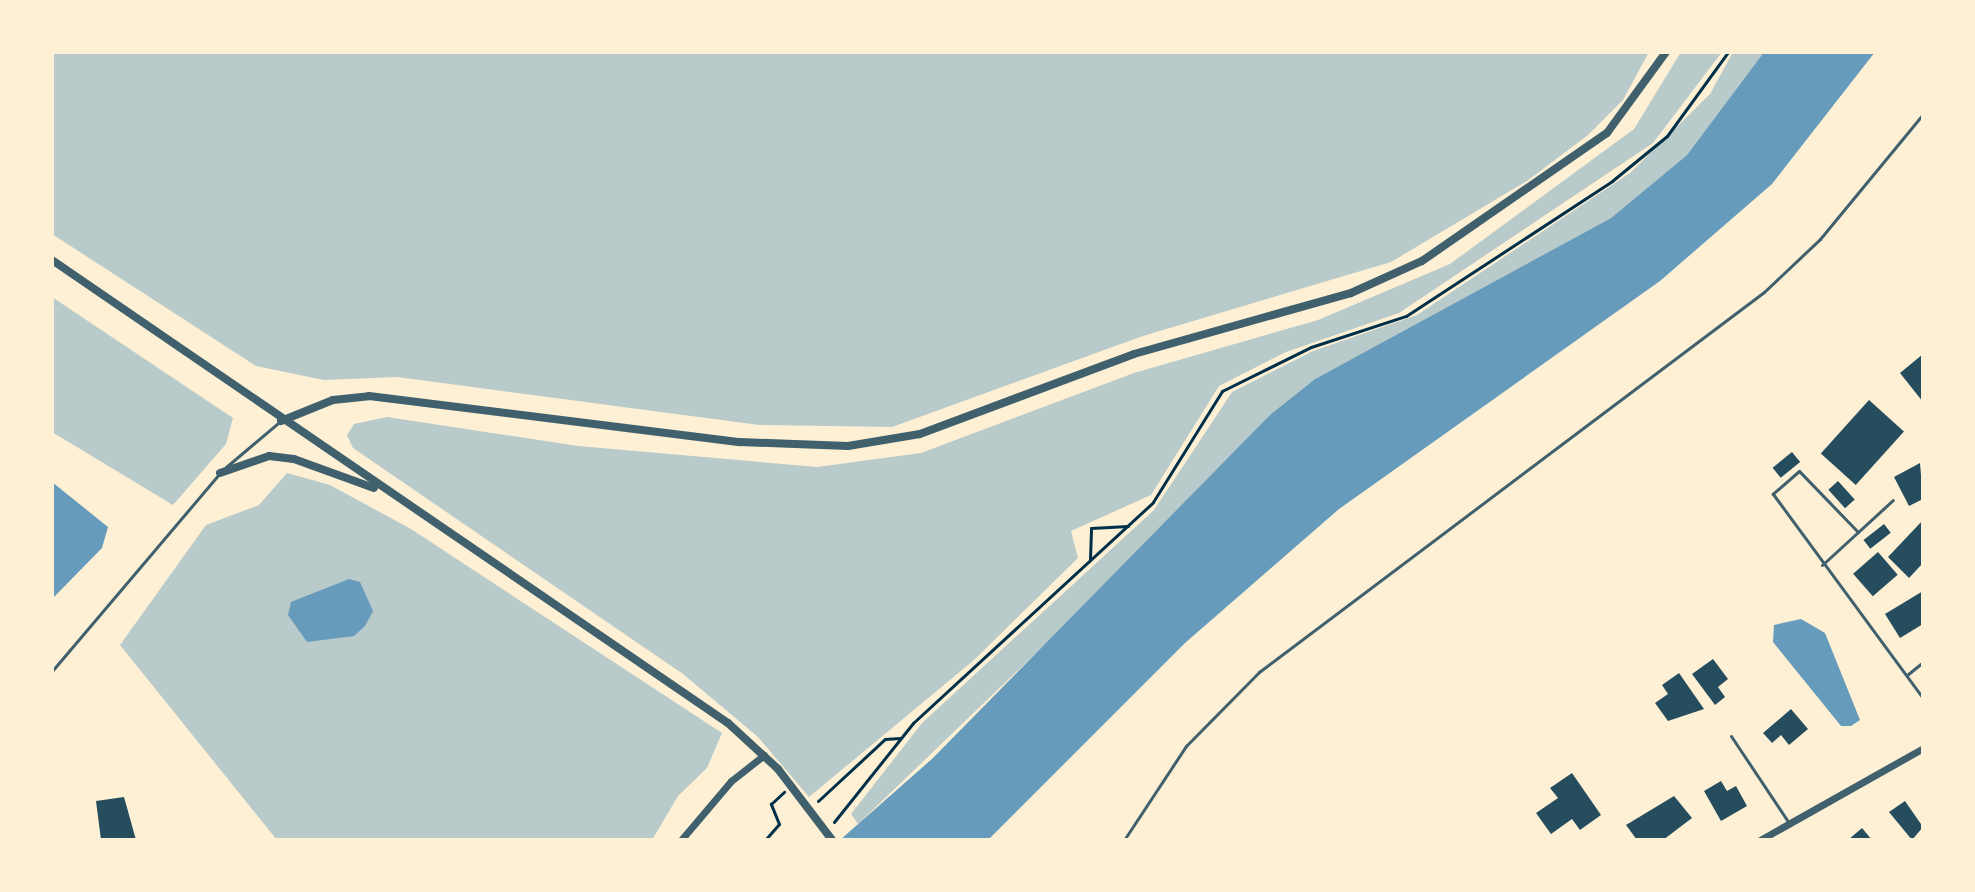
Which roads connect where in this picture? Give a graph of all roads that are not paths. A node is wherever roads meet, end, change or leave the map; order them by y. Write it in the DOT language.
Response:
graph roads {
  1 [pos="1666,52"];
  2 [pos="1923,114"];
  3 [pos="52,260"];
  4 [pos="281,421"];
  5 [pos="220,473"];
  6 [pos="390,495"];
  7 [pos="1893,500"];
  8 [pos="1858,532"];
  9 [pos="1822,565"];
  10 [pos="1923,662"];
  11 [pos="52,671"];
  12 [pos="1906,676"];
  13 [pos="1923,698"];
  14 [pos="1731,736"];
  15 [pos="1923,748"];
  16 [pos="764,755"];
  17 [pos="1790,825"];
  18 [pos="681,840"];
  19 [pos="832,840"];
  20 [pos="1124,840"];
  21 [pos="1760,840"];
  1 -- 4 [label="street"];
  2 -- 20 [label="lane"];
  3 -- 4 [label="street"];
  4 -- 5 [label="lane"];
  4 -- 6 [label="street"];
  5 -- 6 [label="street"];
  5 -- 11 [label="lane"];
  6 -- 16 [label="street"];
  7 -- 8 [label="lane"];
  8 -- 9 [label="lane"];
  8 -- 9 [label="lane"];
  9 -- 12 [label="lane"];
  10 -- 12 [label="lane"];
  12 -- 13 [label="lane"];
  14 -- 17 [label="lane"];
  15 -- 17 [label="street"];
  16 -- 18 [label="street"];
  16 -- 19 [label="street"];
  17 -- 21 [label="street"];
}
